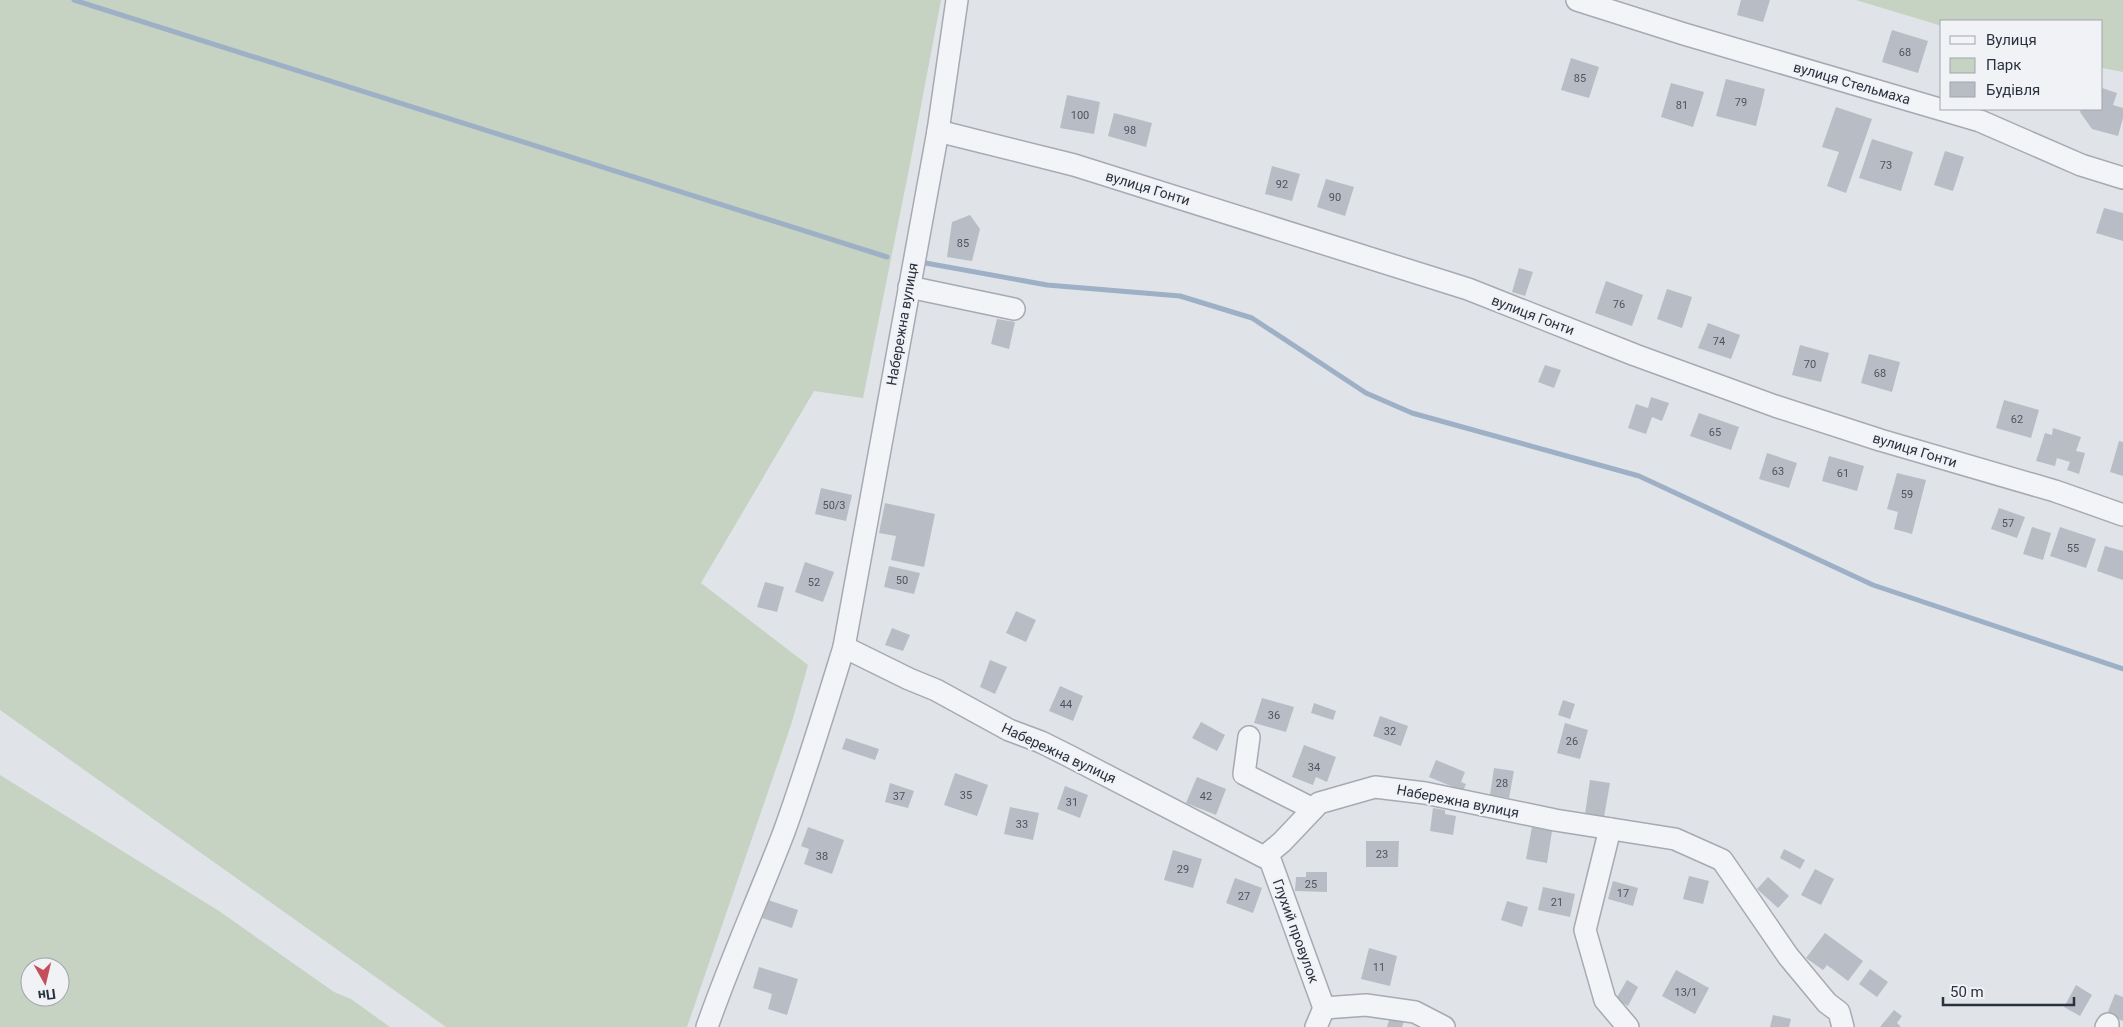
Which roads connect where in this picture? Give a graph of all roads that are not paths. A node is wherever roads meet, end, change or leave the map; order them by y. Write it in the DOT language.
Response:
graph roads {
  1 [pos="958,0"];
  2 [pos="1577,0"];
  3 [pos="1940,109"];
  4 [pos="1943,110"];
  5 [pos="938,130"];
  6 [pos="2123,178"];
  7 [pos="909,287"];
  8 [pos="1014,310"];
  9 [pos="2123,515"];
  10 [pos="844,647"];
  11 [pos="1250,737"];
  12 [pos="1313,809"];
  13 [pos="1610,829"];
  14 [pos="1268,854"];
  15 [pos="1320,1017"];
  16 [pos="707,1027"];
  17 [pos="1444,1027"];
  18 [pos="1628,1027"];
  19 [pos="1843,1027"];
  1 -- 5 [label="street, Набережна вулиця"];
  2 -- 3 [label="street, вулиця Стельмаха"];
  4 -- 6 [label="street, вулиця Стельмаха"];
  5 -- 7 [label="street, Набережна вулиця"];
  5 -- 9 [label="street, вулиця Гонти"];
  7 -- 8 [label="street"];
  7 -- 10 [label="street, Набережна вулиця"];
  10 -- 14 [label="street, Набережна вулиця"];
  10 -- 16 [label="street, Набережна вулиця"];
  11 -- 12 [label="street"];
  12 -- 13 [label="street, Набережна вулиця"];
  12 -- 14 [label="street, Набережна вулиця"];
  13 -- 18 [label="street"];
  13 -- 19 [label="street, Набережна вулиця"];
  14 -- 15 [label="street, Глухий провулок"];
  15 -- 17 [label="street, Глухий провулок"];
}
